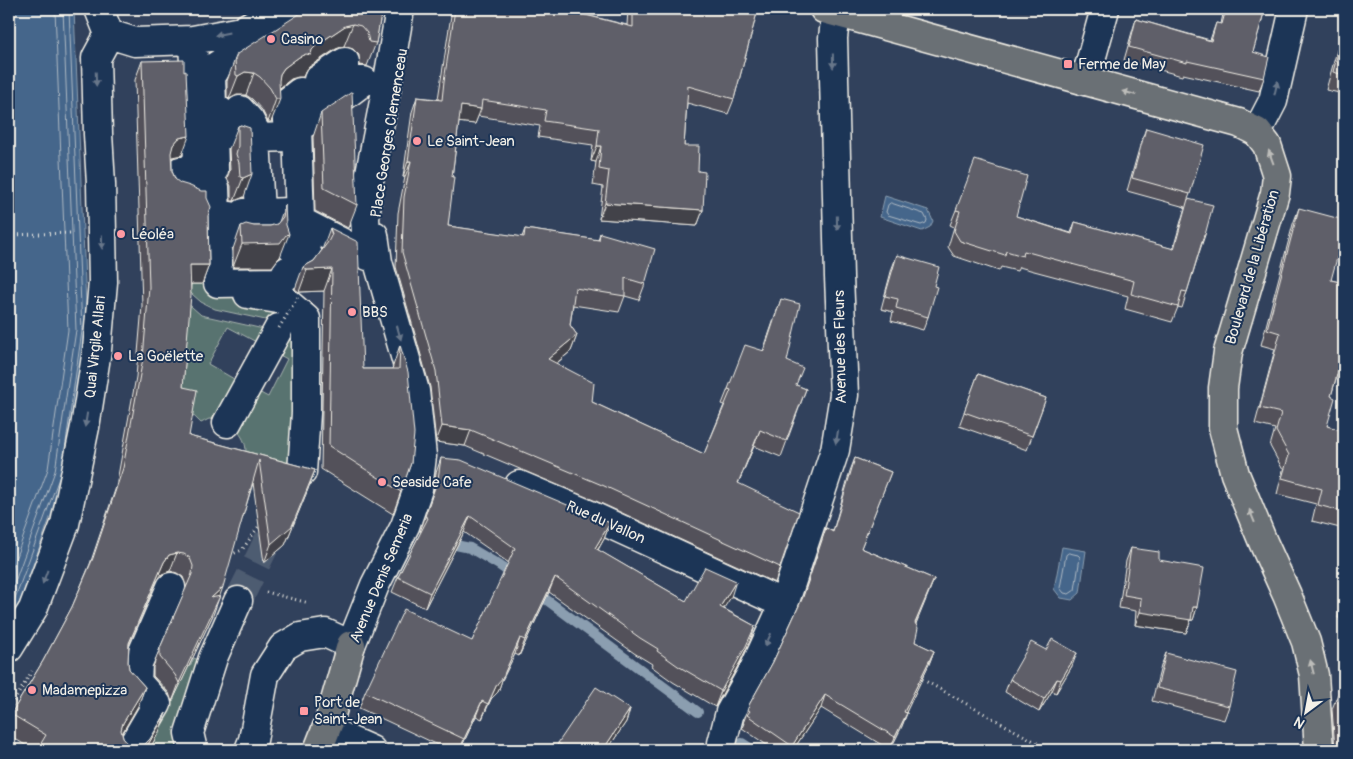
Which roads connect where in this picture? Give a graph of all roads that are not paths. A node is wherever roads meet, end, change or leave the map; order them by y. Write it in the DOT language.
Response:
graph roads {
  1 [pos="99,9"];
  2 [pos="280,9"];
  3 [pos="305,9"];
  4 [pos="400,9"];
  5 [pos="411,9"];
  6 [pos="1105,9"];
  7 [pos="1294,9"];
  8 [pos="830,10"];
  9 [pos="109,34"];
  10 [pos="193,40"];
  11 [pos="1085,81"];
  12 [pos="1257,132"];
  13 [pos="198,165"];
  14 [pos="199,194"];
  15 [pos="385,286"];
  16 [pos="279,328"];
  17 [pos="228,423"];
  18 [pos="422,456"];
  19 [pos="450,459"];
  20 [pos="302,472"];
  21 [pos="494,474"];
  22 [pos="171,587"];
  23 [pos="251,596"];
  24 [pos="784,604"];
  25 [pos="351,645"];
  26 [pos="9,648"];
  27 [pos="322,740"];
  28 [pos="130,750"];
  29 [pos="193,750"];
  30 [pos="249,750"];
  31 [pos="371,750"];
  32 [pos="722,750"];
  33 [pos="1319,750"];
  1 -- 9 [label="street"];
  2 -- 10 [label="street, one-way"];
  3 -- 13 [label="street"];
  4 -- 14 [label="street"];
  5 -- 15 [label="street, Place Georges Clemenceau"];
  6 -- 11 [label="street"];
  12 -- 7 [label="street, one-way"];
  8 -- 11 [label="main road"];
  8 -- 24 [label="street, Avenue des Fleurs, one-way"];
  9 -- 10 [label="street"];
  9 -- 26 [label="street, Quai Virgile Allari, one-way"];
  10 -- 13 [label="street"];
  12 -- 11 [label="main road, one-way"];
  33 -- 12 [label="main road, Boulevard de la Libération, one-way"];
  13 -- 14 [label="street"];
  14 -- 20 [label="street"];
  15 -- 18 [label="street, Avenue Denis Semeria, one-way"];
  16 -- 17 [label="street"];
  18 -- 19 [label="street"];
  18 -- 25 [label="street, Avenue Denis Semeria"];
  21 -- 24 [label="street, Rue du Vallon"];
  22 -- 28 [label="street"];
  23 -- 29 [label="street"];
  24 -- 32 [label="street, Avenue des Fleurs, one-way"];
  25 -- 27 [label="main road, Avenue Denis Semeria"];
  25 -- 30 [label="street"];
  27 -- 31 [label="street"];
}
